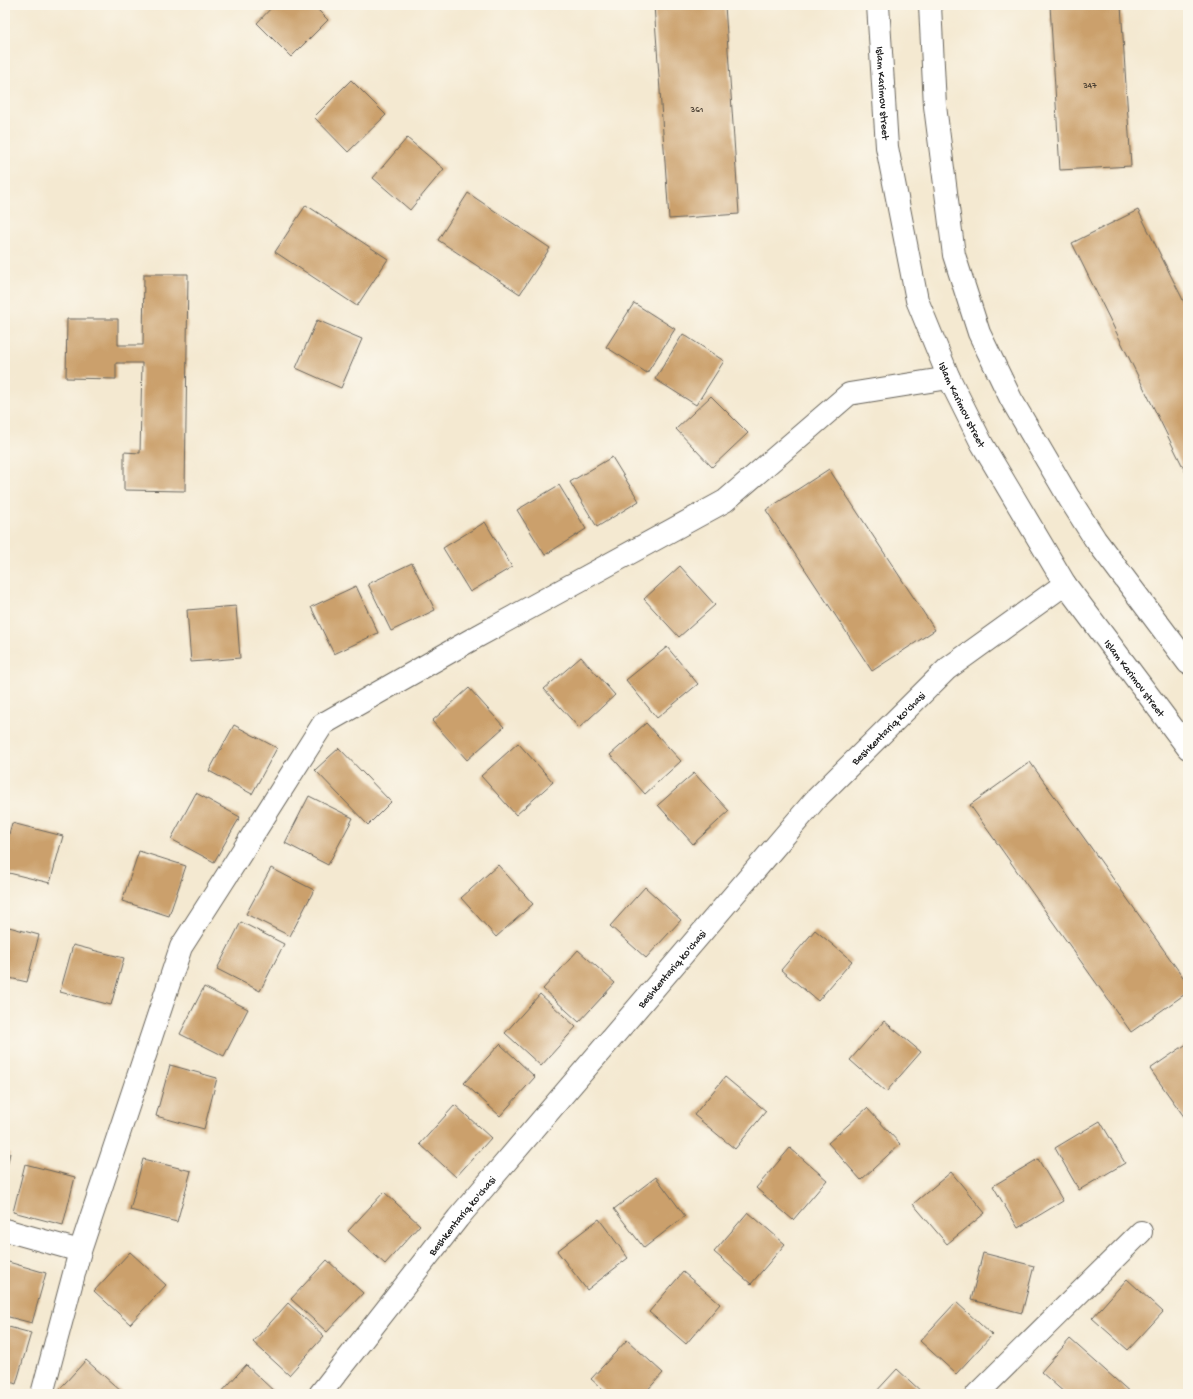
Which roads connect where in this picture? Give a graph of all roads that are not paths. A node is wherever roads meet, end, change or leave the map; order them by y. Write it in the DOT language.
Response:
graph roads {
  1 [pos="878,5"];
  2 [pos="930,5"];
  3 [pos="949,378"];
  4 [pos="1065,584"];
  5 [pos="1188,663"];
  6 [pos="1188,748"];
  7 [pos="5,1230"];
  8 [pos="1141,1232"];
  9 [pos="80,1251"];
  10 [pos="989,1390"];
  11 [pos="42,1394"];
  12 [pos="320,1394"];
  1 -- 3 [label="street, Islam Karimov street"];
  2 -- 5 [label="street"];
  3 -- 4 [label="street, Islam Karimov street"];
  3 -- 9 [label="street"];
  4 -- 6 [label="street, Islam Karimov street"];
  4 -- 12 [label="street, Beshkentariq ko'chasi"];
  7 -- 9 [label="street"];
  8 -- 10 [label="street"];
  9 -- 11 [label="street"];
}
